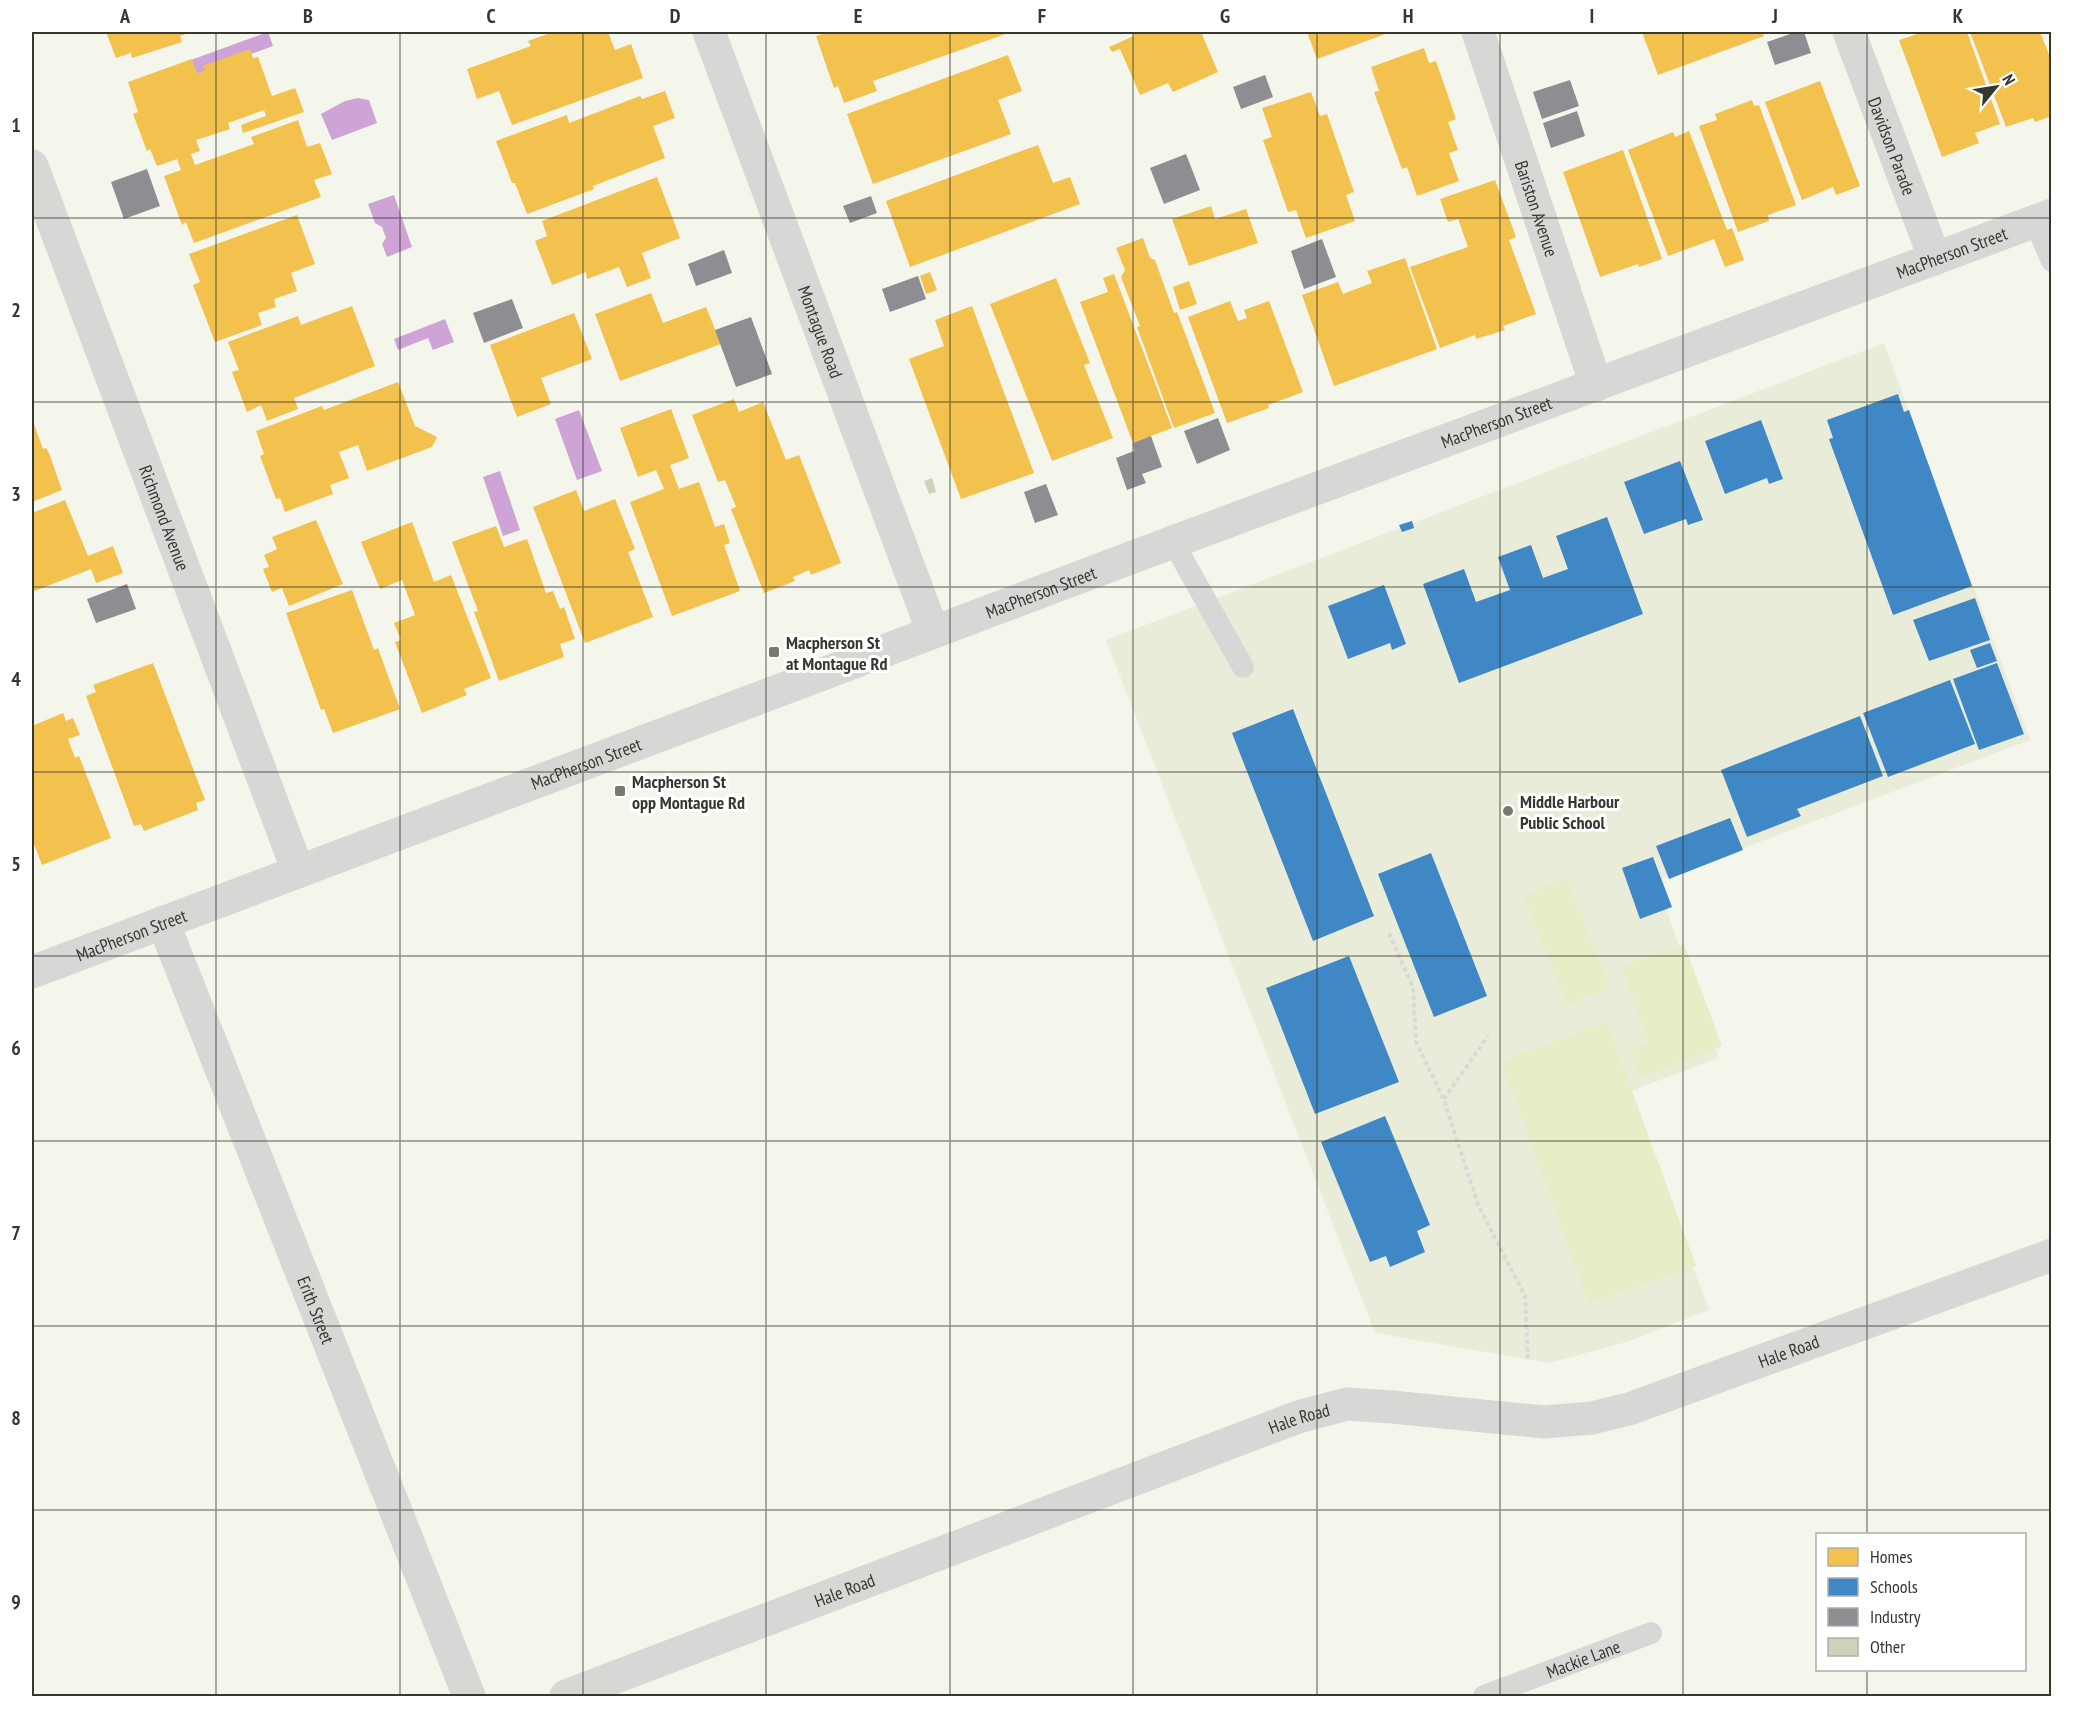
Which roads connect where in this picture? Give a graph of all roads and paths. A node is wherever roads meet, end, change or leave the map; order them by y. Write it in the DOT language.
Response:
graph roads {
  1 [pos="709,32"];
  2 [pos="1478,32"];
  3 [pos="1850,32"];
  4 [pos="32,166"];
  5 [pos="2043,219"];
  6 [pos="1935,259"];
  7 [pos="2052,261"];
  8 [pos="1596,385"];
  9 [pos="1173,542"];
  10 [pos="933,632"];
  11 [pos="1243,667"];
  12 [pos="298,871"];
  13 [pos="163,922"];
  14 [pos="1389,933"];
  15 [pos="32,972"];
  16 [pos="1488,1036"];
  17 [pos="1444,1100"];
  18 [pos="2052,1255"];
  19 [pos="1528,1359"];
  20 [pos="1651,1633"];
  21 [pos="469,1696"];
  22 [pos="566,1696"];
  23 [pos="1484,1696"];
  1 -- 10 [label="street, Montague Road"];
  2 -- 8 [label="street, Bariston Avenue"];
  3 -- 6 [label="street, Davidson Parade"];
  4 -- 12 [label="street, Richmond Avenue"];
  5 -- 6 [label="street, MacPherson Street"];
  5 -- 7 [label="lane"];
  6 -- 8 [label="street, MacPherson Street"];
  8 -- 9 [label="street, MacPherson Street"];
  9 -- 10 [label="street, MacPherson Street"];
  9 -- 11 [label="lane"];
  10 -- 12 [label="street, MacPherson Street"];
  12 -- 13 [label="street, MacPherson Street"];
  13 -- 15 [label="street, MacPherson Street"];
  13 -- 21 [label="street, Erith Street"];
  14 -- 17 [label="path"];
  16 -- 17 [label="path"];
  17 -- 19 [label="path"];
  18 -- 22 [label="street, Hale Road"];
  20 -- 23 [label="lane, Mackie Lane"];
}
